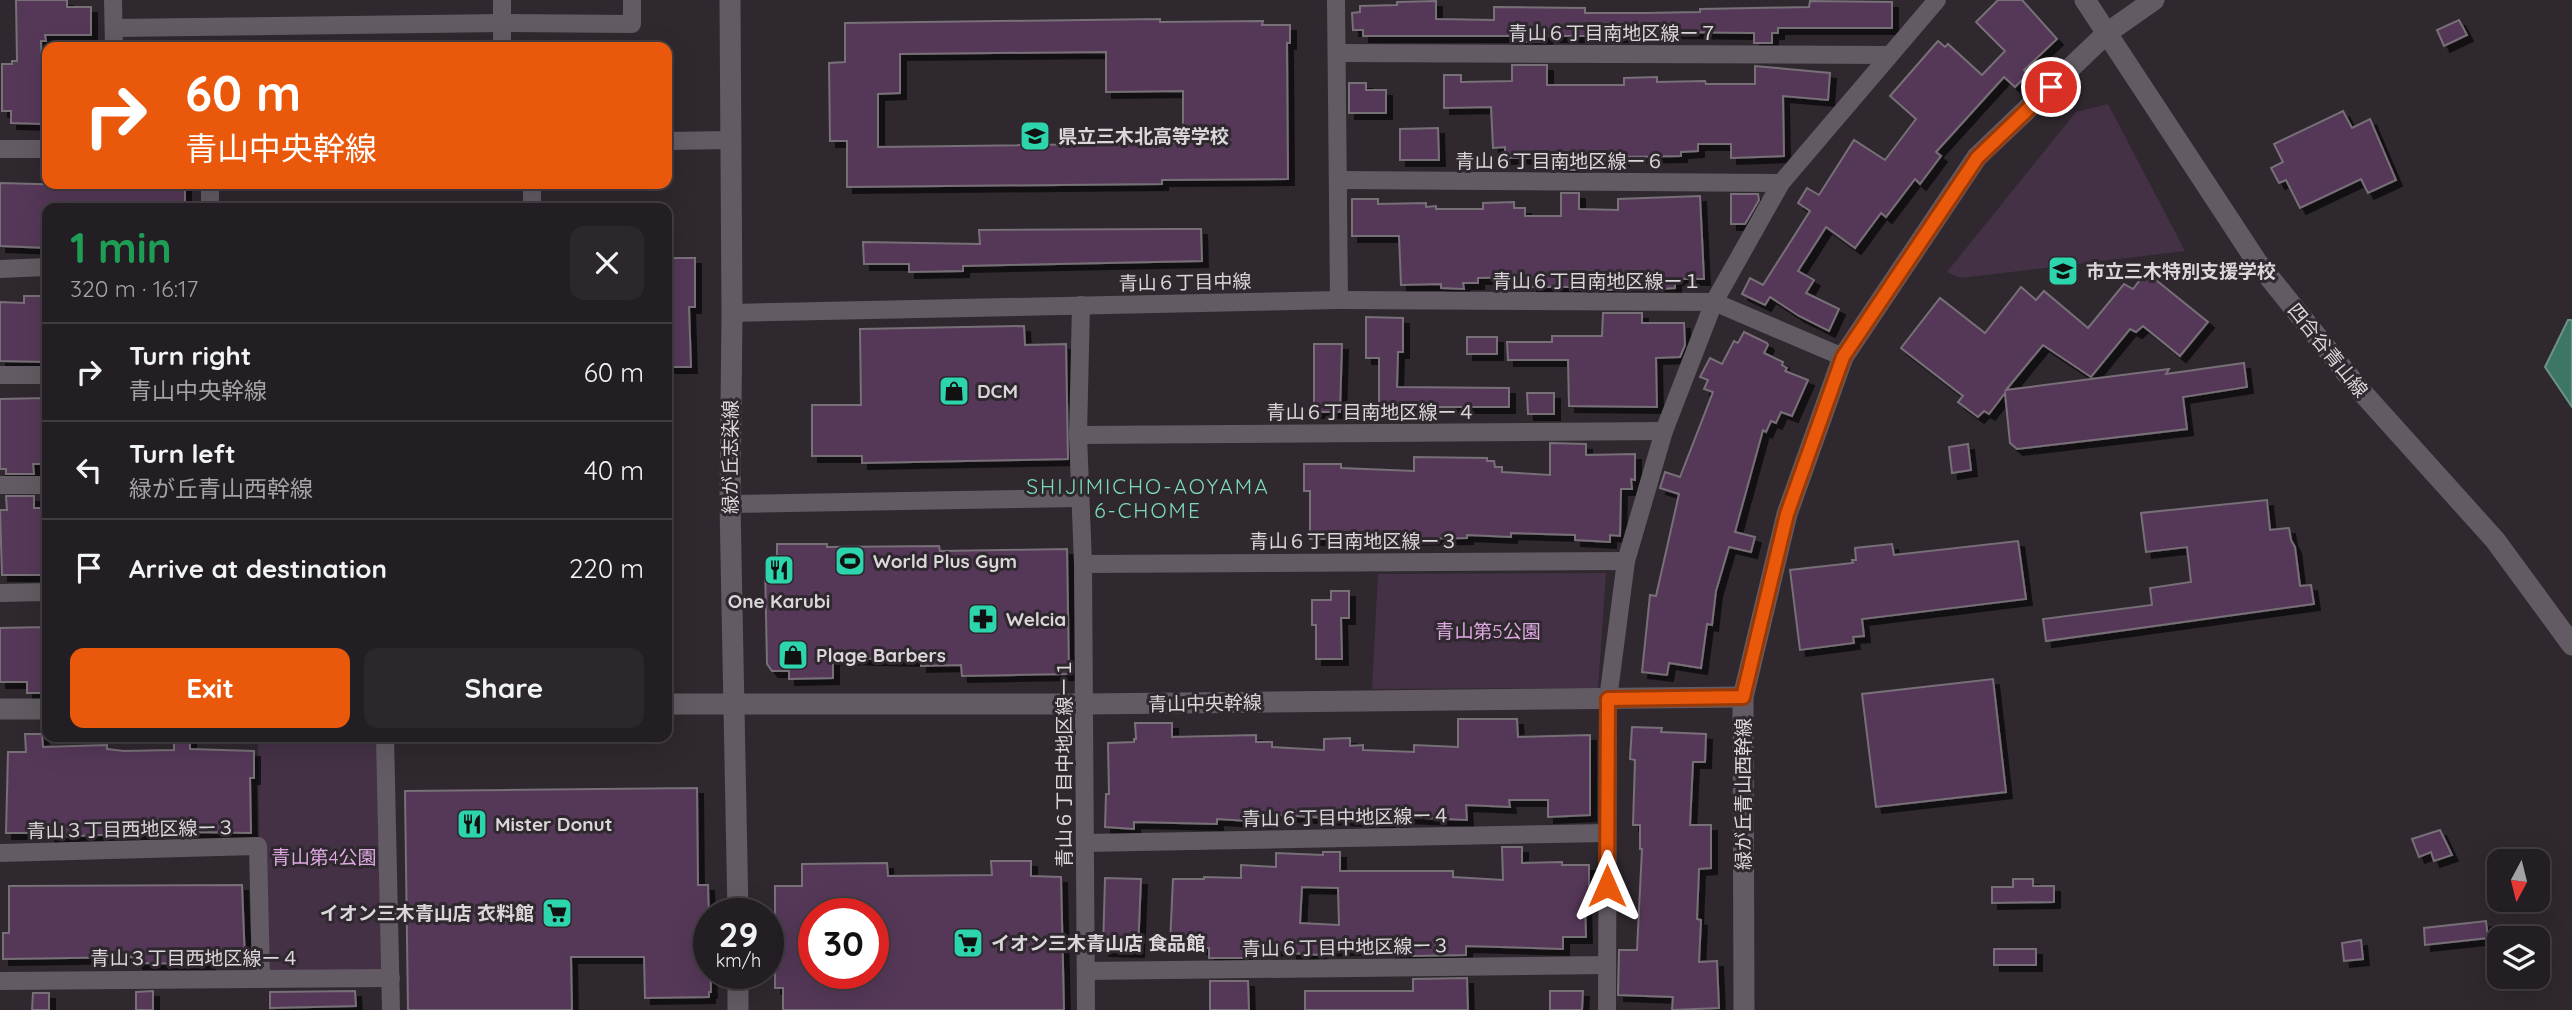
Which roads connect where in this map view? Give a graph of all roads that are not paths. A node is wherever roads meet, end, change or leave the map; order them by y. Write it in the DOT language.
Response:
graph roads {
  1 [pos="113,0"];
  2 [pos="502,0"];
  3 [pos="632,0"];
  4 [pos="730,0"];
  5 [pos="1336,0"];
  6 [pos="2085,0"];
  7 [pos="2154,0"];
  8 [pos="1930,2"];
  9 [pos="502,23"];
  10 [pos="114,28"];
  11 [pos="2107,33"];
  12 [pos="114,42"];
  13 [pos="502,42"];
  14 [pos="1336,53"];
  15 [pos="1889,55"];
  16 [pos="730,140"];
  17 [pos="672,141"];
  18 [pos="0,149"];
  19 [pos="42,149"];
  20 [pos="1338,180"];
  21 [pos="1781,183"];
  22 [pos="42,267"];
  23 [pos="0,269"];
  24 [pos="1339,300"];
  25 [pos="1714,302"];
  26 [pos="1081,306"];
  27 [pos="732,313"];
  28 [pos="1843,357"];
  29 [pos="0,375"];
  30 [pos="42,375"];
  31 [pos="1664,431"];
  32 [pos="1078,435"];
  33 [pos="0,485"];
  34 [pos="42,485"];
  35 [pos="1080,498"];
  36 [pos="730,504"];
  37 [pos="1626,561"];
  38 [pos="1083,564"];
  39 [pos="42,592"];
  40 [pos="0,593"];
  41 [pos="2572,645"];
  42 [pos="1743,697"];
  43 [pos="1608,699"];
  44 [pos="732,703"];
  45 [pos="672,704"];
  46 [pos="1085,704"];
  47 [pos="0,709"];
  48 [pos="42,709"];
  49 [pos="385,742"];
  50 [pos="1607,833"];
  51 [pos="1086,843"];
  52 [pos="0,853"];
  53 [pos="738,898"];
  54 [pos="1607,965"];
  55 [pos="1086,971"];
  56 [pos="261,978"];
  57 [pos="391,978"];
  58 [pos="0,981"];
  59 [pos="738,989"];
  60 [pos="391,1010"];
  61 [pos="738,1010"];
  62 [pos="1086,1010"];
  63 [pos="1607,1010"];
  64 [pos="1744,1010"];
  1 -- 10 [label="street"];
  2 -- 9 [label="street"];
  3 -- 9 [label="street"];
  4 -- 16 [label="street, 緑が丘志染線"];
  5 -- 14 [label="street"];
  6 -- 11 [label="street, 四合谷青山線"];
  7 -- 11 [label="street, 緑が丘青山西幹線"];
  8 -- 15 [label="street"];
  9 -- 10 [label="street"];
  9 -- 13 [label="street"];
  10 -- 12 [label="street"];
  11 -- 28 [label="street, 緑が丘青山西幹線"];
  11 -- 41 [label="street, 四合谷青山線"];
  14 -- 15 [label="street, 青山６丁目南地区線ー７"];
  14 -- 20 [label="street"];
  15 -- 21 [label="street"];
  16 -- 17 [label="street"];
  16 -- 27 [label="street, 緑が丘志染線"];
  18 -- 19 [label="street"];
  20 -- 21 [label="street, 青山６丁目南地区線ー６"];
  20 -- 24 [label="street"];
  21 -- 25 [label="street"];
  22 -- 23 [label="street"];
  24 -- 25 [label="street, 青山６丁目南地区線ー１"];
  24 -- 26 [label="street, 青山６丁目中線"];
  25 -- 28 [label="street, 青山６丁目南地区線ー１"];
  25 -- 31 [label="street"];
  26 -- 27 [label="street, 青山６丁目中線"];
  26 -- 32 [label="street, 青山６丁目中地区線ー１"];
  27 -- 36 [label="street, 緑が丘志染線"];
  28 -- 42 [label="street, 緑が丘青山西幹線"];
  29 -- 30 [label="street"];
  31 -- 32 [label="street, 青山６丁目南地区線ー４"];
  31 -- 37 [label="street"];
  32 -- 35 [label="street, 青山６丁目中地区線ー１"];
  33 -- 34 [label="street"];
  35 -- 36 [label="street"];
  35 -- 38 [label="street, 青山６丁目中地区線ー１"];
  36 -- 44 [label="street, 緑が丘志染線"];
  37 -- 38 [label="street, 青山６丁目南地区線ー３"];
  37 -- 43 [label="street"];
  38 -- 46 [label="street, 青山６丁目中地区線ー１"];
  39 -- 40 [label="street"];
  42 -- 43 [label="street, 青山中央幹線"];
  42 -- 64 [label="street, 緑が丘青山西幹線"];
  43 -- 46 [label="street, 青山中央幹線"];
  43 -- 50 [label="street"];
  44 -- 45 [label="street, 青山中央幹線"];
  44 -- 46 [label="street, 青山中央幹線"];
  44 -- 53 [label="street, 緑が丘志染線"];
  46 -- 51 [label="street, 青山６丁目中地区線ー１"];
  47 -- 48 [label="street"];
  49 -- 57 [label="street"];
  50 -- 51 [label="street, 青山６丁目中地区線ー４"];
  50 -- 54 [label="street"];
  51 -- 55 [label="street, 青山６丁目中地区線ー１"];
  52 -- 56 [label="street, 青山３丁目西地区線ー３"];
  54 -- 55 [label="street, 青山６丁目中地区線ー３"];
  54 -- 63 [label="street"];
  55 -- 62 [label="street, 青山６丁目中地区線ー１"];
  56 -- 57 [label="street, 青山３丁目西地区線ー４"];
  56 -- 58 [label="street, 青山３丁目西地区線ー４"];
  57 -- 60 [label="street"];
  59 -- 61 [label="street"];
}
